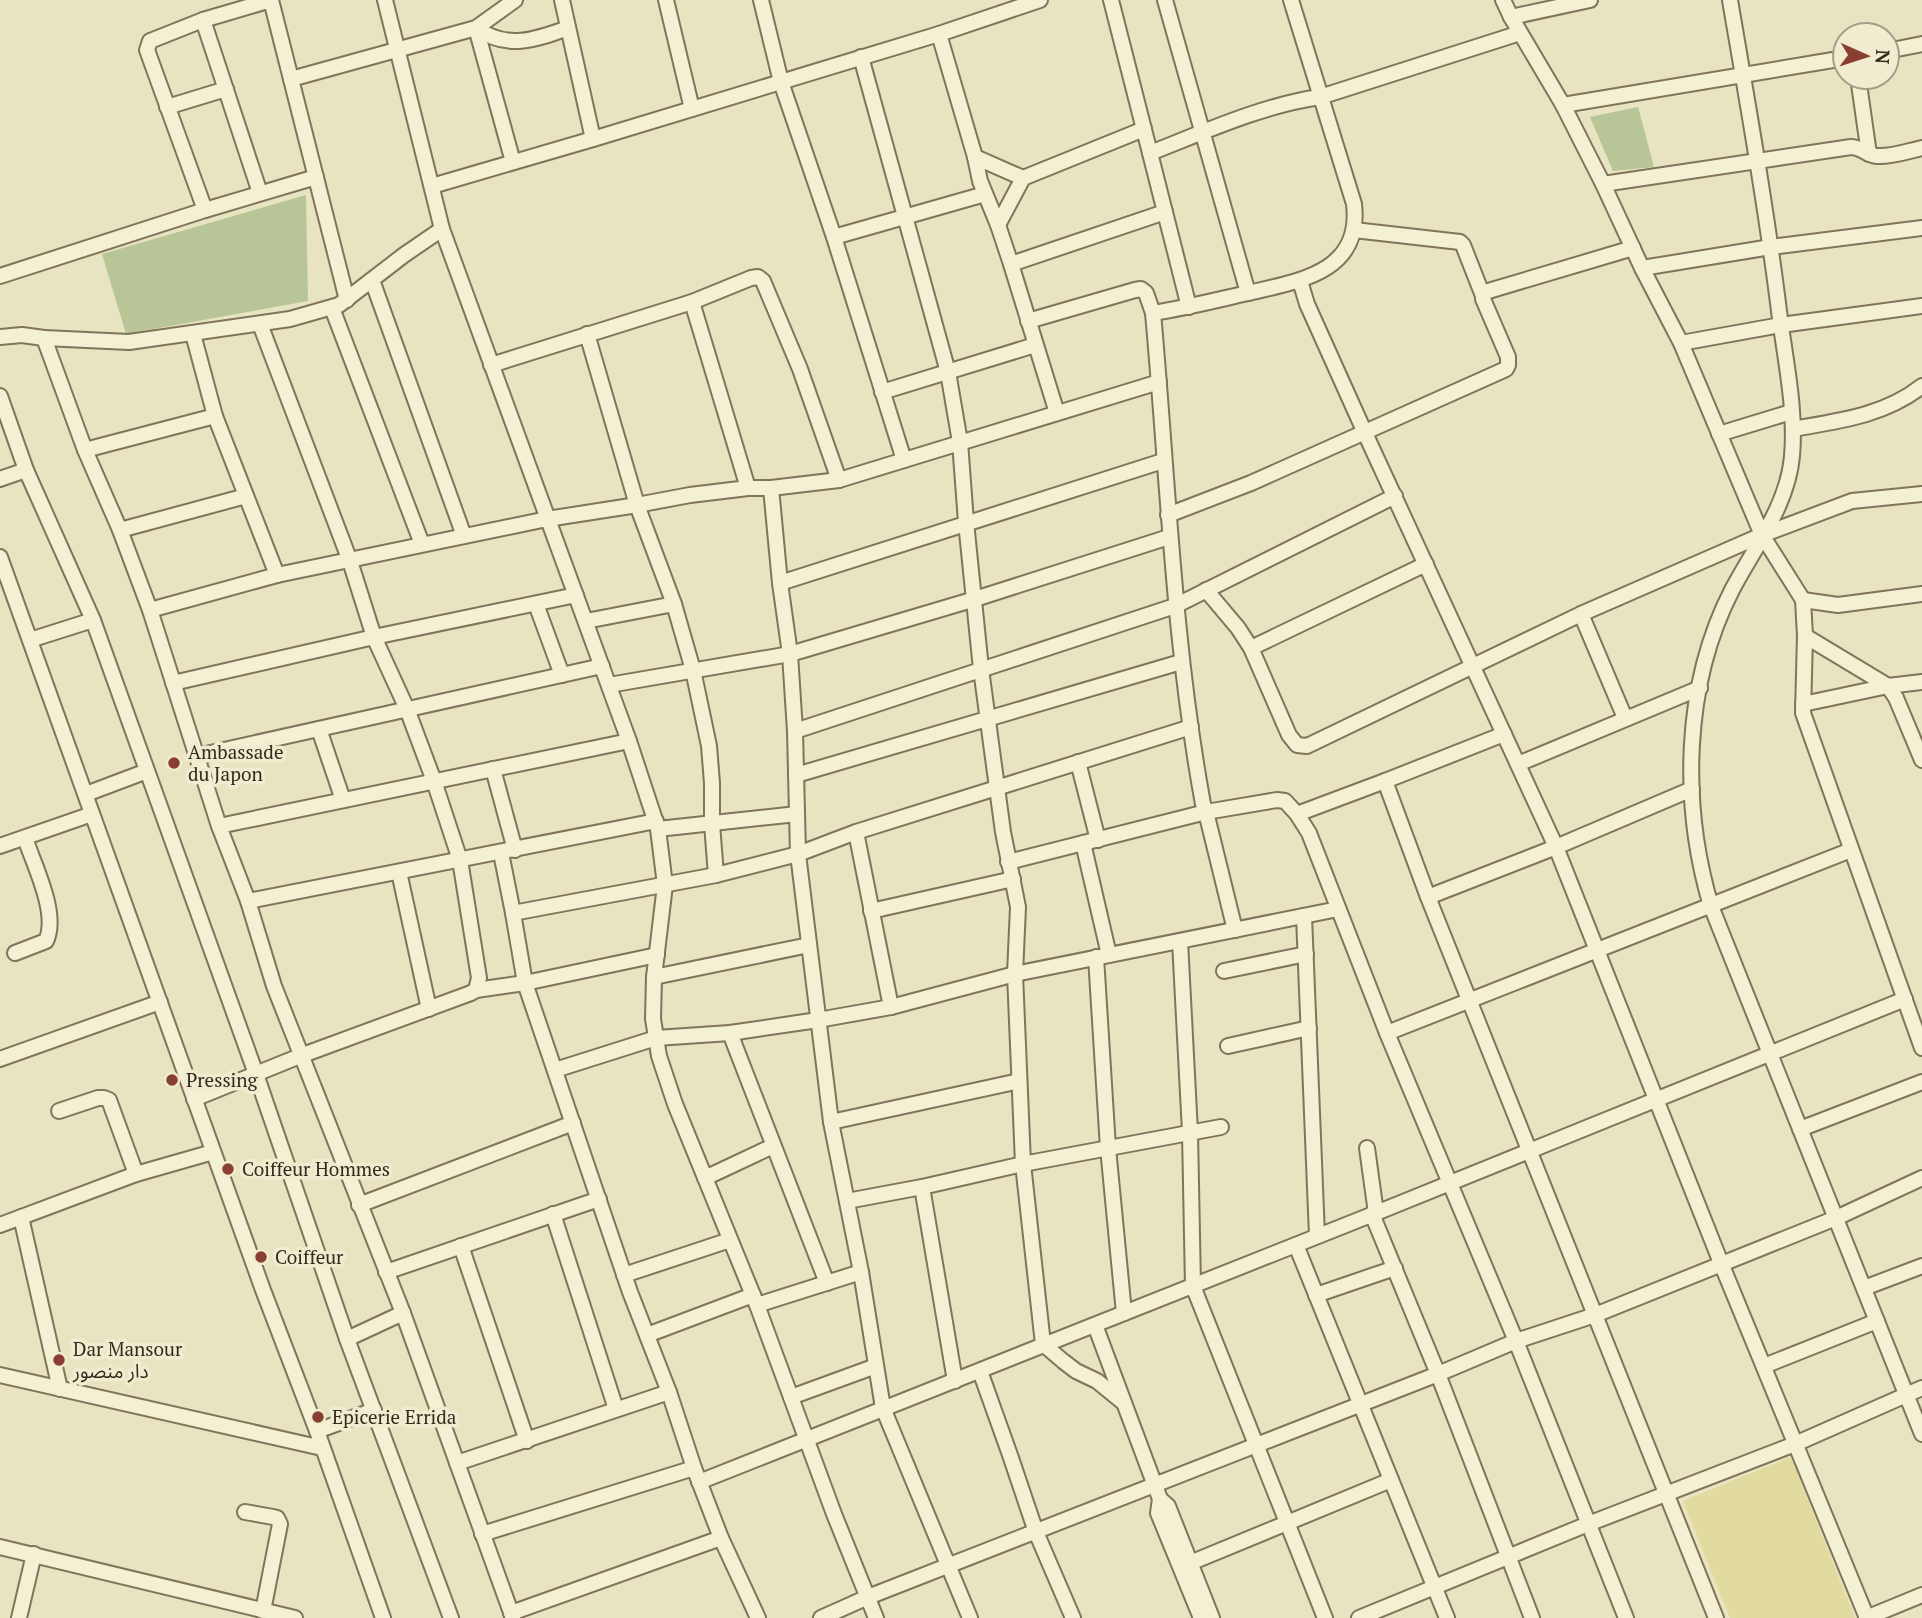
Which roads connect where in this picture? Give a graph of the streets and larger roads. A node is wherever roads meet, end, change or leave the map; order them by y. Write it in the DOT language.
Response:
graph roads {
  1 [pos="271,0"];
  2 [pos="385,0"];
  3 [pos="515,0"];
  4 [pos="562,0"];
  5 [pos="666,0"];
  6 [pos="761,0"];
  7 [pos="1041,0"];
  8 [pos="1111,0"];
  9 [pos="1165,0"];
  10 [pos="1291,0"];
  11 [pos="1503,0"];
  12 [pos="1590,0"];
  13 [pos="1730,0"];
  14 [pos="1511,18"];
  15 [pos="204,20"];
  16 [pos="476,28"];
  17 [pos="568,28"];
  18 [pos="1520,33"];
  19 [pos="939,34"];
  20 [pos="1922,44"];
  21 [pos="1901,48"];
  22 [pos="396,49"];
  23 [pos="861,57"];
  24 [pos="1831,60"];
  25 [pos="1742,76"];
  26 [pos="291,79"];
  27 [pos="781,82"];
  28 [pos="226,89"];
  29 [pos="1859,91"];
  30 [pos="1320,97"];
  31 [pos="1563,105"];
  32 [pos="167,107"];
  33 [pos="692,109"];
  34 [pos="1144,130"];
  35 [pos="1202,133"];
  36 [pos="593,139"];
  37 [pos="1922,148"];
  38 [pos="1150,153"];
  39 [pos="1869,154"];
  40 [pos="975,157"];
  41 [pos="513,162"];
  42 [pos="1758,162"];
  43 [pos="316,177"];
  44 [pos="1023,178"];
  45 [pos="1604,184"];
  46 [pos="432,186"];
  47 [pos="260,193"];
  48 [pos="985,194"];
  49 [pos="205,210"];
  50 [pos="1165,212"];
  51 [pos="906,217"];
  52 [pos="998,225"];
  53 [pos="1922,228"];
  54 [pos="442,229"];
  55 [pos="1354,230"];
  56 [pos="834,237"];
  57 [pos="1771,247"];
  58 [pos="1633,248"];
  59 [pos="1010,264"];
  60 [pos="1642,268"];
  61 [pos="0,276"];
  62 [pos="372,279"];
  63 [pos="1300,281"];
  64 [pos="1248,293"];
  65 [pos="1483,296"];
  66 [pos="347,300"];
  67 [pos="691,302"];
  68 [pos="1922,306"];
  69 [pos="332,307"];
  70 [pos="1189,307"];
  71 [pos="1153,313"];
  72 [pos="1028,321"];
  73 [pos="260,324"];
  74 [pos="1781,325"];
  75 [pos="193,334"];
  76 [pos="587,334"];
  77 [pos="0,337"];
  78 [pos="44,338"];
  79 [pos="1681,343"];
  80 [pos="1035,345"];
  81 [pos="491,365"];
  82 [pos="948,372"];
  83 [pos="1159,382"];
  84 [pos="1922,386"];
  85 [pos="882,392"];
  86 [pos="0,396"];
  87 [pos="1791,412"];
  88 [pos="1057,413"];
  89 [pos="215,416"];
  90 [pos="1793,429"];
  91 [pos="1365,433"];
  92 [pos="1719,434"];
  93 [pos="960,442"];
  94 [pos="85,450"];
  95 [pos="904,460"];
  96 [pos="1163,461"];
  97 [pos="26,470"];
  98 [pos="0,479"];
  99 [pos="839,480"];
  100 [pos="748,488"];
  101 [pos="771,488"];
  102 [pos="1922,494"];
  103 [pos="246,496"];
  104 [pos="1395,496"];
  105 [pos="637,505"];
  106 [pos="1168,515"];
  107 [pos="547,519"];
  108 [pos="966,522"];
  109 [pos="120,530"];
  110 [pos="1762,535"];
  111 [pos="464,536"];
  112 [pos="1169,537"];
  113 [pos="422,544"];
  114 [pos="0,557"];
  115 [pos="351,561"];
  116 [pos="1426,564"];
  117 [pos="277,575"];
  118 [pos="780,583"];
  119 [pos="1206,590"];
  120 [pos="1922,594"];
  121 [pos="576,595"];
  122 [pos="975,599"];
  123 [pos="1803,600"];
  124 [pos="536,604"];
  125 [pos="674,604"];
  126 [pos="1175,606"];
  127 [pos="150,610"];
  128 [pos="1581,614"];
  129 [pos="93,620"];
  130 [pos="586,621"];
  131 [pos="1805,636"];
  132 [pos="374,637"];
  133 [pos="30,640"];
  134 [pos="1251,648"];
  135 [pos="790,654"];
  136 [pos="1181,662"];
  137 [pos="1473,665"];
  138 [pos="602,666"];
  139 [pos="981,669"];
  140 [pos="693,670"];
  141 [pos="562,675"];
  142 [pos="1922,682"];
  143 [pos="173,683"];
  144 [pos="609,685"];
  145 [pos="1888,686"];
  146 [pos="1700,688"];
  147 [pos="1802,704"];
  148 [pos="407,709"];
  149 [pos="1625,718"];
  150 [pos="988,719"];
  151 [pos="1191,727"];
  152 [pos="319,729"];
  153 [pos="795,731"];
  154 [pos="1504,734"];
  155 [pos="629,741"];
  156 [pos="197,755"];
  157 [pos="1922,760"];
  158 [pos="1078,762"];
  159 [pos="1518,764"];
  160 [pos="494,769"];
  161 [pos="147,771"];
  162 [pos="796,775"];
  163 [pos="434,781"];
  164 [pos="1385,781"];
  165 [pos="998,788"];
  166 [pos="1692,789"];
  167 [pos="86,794"];
  168 [pos="343,800"];
  169 [pos="1206,812"];
  170 [pos="92,814"];
  171 [pos="797,814"];
  172 [pos="1297,814"];
  173 [pos="712,824"];
  174 [pos="657,825"];
  175 [pos="219,826"];
  176 [pos="856,832"];
  177 [pos="24,838"];
  178 [pos="1098,840"];
  179 [pos="1083,843"];
  180 [pos="0,846"];
  181 [pos="1556,847"];
  182 [pos="1851,850"];
  183 [pos="508,851"];
  184 [pos="798,854"];
  185 [pos="460,860"];
  186 [pos="1009,862"];
  187 [pos="399,872"];
  188 [pos="716,875"];
  189 [pos="1013,879"];
  190 [pos="665,885"];
  191 [pos="1428,897"];
  192 [pos="248,901"];
  193 [pos="1711,906"];
  194 [pos="1338,909"];
  195 [pos="871,911"];
  196 [pos="513,913"];
  197 [pos="1304,916"];
  198 [pos="1235,930"];
  199 [pos="1180,941"];
  200 [pos="809,945"];
  201 [pos="1597,950"];
  202 [pos="15,953"];
  203 [pos="1306,954"];
  204 [pos="657,955"];
  205 [pos="1103,956"];
  206 [pos="1224,971"];
  207 [pos="1015,974"];
  208 [pos="654,977"];
  209 [pos="525,983"];
  210 [pos="476,990"];
  211 [pos="1470,1001"];
  212 [pos="160,1002"];
  213 [pos="891,1007"];
  214 [pos="1912,1007"];
  215 [pos="429,1009"];
  216 [pos="818,1020"];
  217 [pos="1309,1028"];
  218 [pos="730,1033"];
  219 [pos="1387,1033"];
  220 [pos="656,1038"];
  221 [pos="1228,1046"];
  222 [pos="1922,1048"];
  223 [pos="1770,1055"];
  224 [pos="300,1056"];
  225 [pos="0,1059"];
  226 [pos="555,1070"];
  227 [pos="256,1074"];
  228 [pos="1019,1081"];
  229 [pos="1922,1082"];
  230 [pos="194,1099"];
  231 [pos="1656,1101"];
  232 [pos="60,1111"];
  233 [pos="831,1122"];
  234 [pos="573,1123"];
  235 [pos="1221,1127"];
  236 [pos="1800,1129"];
  237 [pos="1190,1132"];
  238 [pos="773,1146"];
  239 [pos="1108,1148"];
  240 [pos="1367,1148"];
  241 [pos="1530,1151"];
  242 [pos="213,1152"];
  243 [pos="1023,1164"];
  244 [pos="136,1174"];
  245 [pos="705,1178"];
  246 [pos="1922,1178"];
  247 [pos="1449,1183"];
  248 [pos="922,1187"];
  249 [pos="599,1199"];
  250 [pos="847,1201"];
  251 [pos="359,1205"];
  252 [pos="1374,1213"];
  253 [pos="554,1214"];
  254 [pos="21,1217"];
  255 [pos="1836,1218"];
  256 [pos="0,1225"];
  257 [pos="1317,1236"];
  258 [pos="730,1240"];
  259 [pos="1296,1244"];
  260 [pos="461,1246"];
  261 [pos="1721,1264"];
  262 [pos="1922,1266"];
  263 [pos="1395,1268"];
  264 [pos="386,1272"];
  265 [pos="861,1272"];
  266 [pos="624,1275"];
  267 [pos="827,1283"];
  268 [pos="1193,1286"];
  269 [pos="1864,1288"];
  270 [pos="1316,1295"];
  271 [pos="755,1300"];
  272 [pos="402,1313"];
  273 [pos="1124,1313"];
  274 [pos="1595,1315"];
  275 [pos="1877,1321"];
  276 [pos="1095,1325"];
  277 [pos="647,1335"];
  278 [pos="347,1339"];
  279 [pos="1516,1341"];
  280 [pos="1044,1344"];
  281 [pos="876,1366"];
  282 [pos="1764,1366"];
  283 [pos="980,1371"];
  284 [pos="1438,1374"];
  285 [pos="0,1375"];
  286 [pos="955,1381"];
  287 [pos="1922,1388"];
  288 [pos="60,1389"];
  289 [pos="669,1392"];
  290 [pos="1906,1395"];
  291 [pos="791,1397"];
  292 [pos="1124,1402"];
  293 [pos="1360,1405"];
  294 [pos="883,1408"];
  295 [pos="616,1409"];
  296 [pos="374,1410"];
  297 [pos="317,1432"];
  298 [pos="1922,1434"];
  299 [pos="806,1439"];
  300 [pos="527,1441"];
  301 [pos="1256,1444"];
  302 [pos="1795,1444"];
  303 [pos="323,1448"];
  304 [pos="457,1463"];
  305 [pos="697,1475"];
  306 [pos="1391,1480"];
  307 [pos="1154,1485"];
  308 [pos="1667,1495"];
  309 [pos="1160,1499"];
  310 [pos="245,1512"];
  311 [pos="1287,1522"];
  312 [pos="1588,1524"];
  313 [pos="1036,1532"];
  314 [pos="482,1534"];
  315 [pos="721,1538"];
  316 [pos="0,1547"];
  317 [pos="34,1554"];
  318 [pos="1509,1558"];
  319 [pos="1190,1563"];
  320 [pos="949,1565"];
  321 [pos="1435,1587"];
  322 [pos="1922,1595"];
  323 [pos="868,1597"];
  324 [pos="263,1611"];
  325 [pos="512,1616"];
  326 [pos="19,1618"];
  327 [pos="295,1618"];
  328 [pos="383,1618"];
  329 [pos="451,1618"];
  330 [pos="758,1618"];
  331 [pos="821,1618"];
  332 [pos="876,1618"];
  333 [pos="970,1618"];
  334 [pos="1073,1618"];
  335 [pos="1201,1618"];
  336 [pos="1213,1618"];
  337 [pos="1325,1618"];
  338 [pos="1359,1618"];
  339 [pos="1447,1618"];
  340 [pos="1532,1618"];
  341 [pos="1626,1618"];
  342 [pos="1716,1618"];
  343 [pos="1867,1618"];
  1 -- 15 [label="street"];
  1 -- 26 [label="street"];
  2 -- 22 [label="street"];
  3 -- 16 [label="street"];
  4 -- 17 [label="street"];
  5 -- 33 [label="street"];
  6 -- 27 [label="street"];
  7 -- 19 [label="street"];
  8 -- 34 [label="street"];
  9 -- 35 [label="street"];
  10 -- 30 [label="street"];
  11 -- 14 [label="street"];
  12 -- 14 [label="street"];
  13 -- 25 [label="street"];
  14 -- 18 [label="street"];
  15 -- 28 [label="street"];
  15 -- 32 [label="street"];
  16 -- 17 [label="street"];
  16 -- 22 [label="street"];
  16 -- 41 [label="street"];
  17 -- 36 [label="street"];
  18 -- 30 [label="street"];
  18 -- 31 [label="street"];
  19 -- 23 [label="street"];
  19 -- 40 [label="street"];
  20 -- 21 [label="street"];
  22 -- 26 [label="street"];
  22 -- 46 [label="street"];
  23 -- 27 [label="street"];
  23 -- 51 [label="street"];
  24 -- 25 [label="street"];
  25 -- 31 [label="street"];
  25 -- 42 [label="street"];
  26 -- 43 [label="street"];
  27 -- 33 [label="street"];
  27 -- 56 [label="street"];
  28 -- 32 [label="street"];
  28 -- 47 [label="street"];
  29 -- 39 [label="street"];
  30 -- 35 [label="street"];
  30 -- 55 [label="street"];
  31 -- 45 [label="street"];
  32 -- 49 [label="street"];
  33 -- 36 [label="street"];
  34 -- 38 [label="street"];
  34 -- 44 [label="street"];
  35 -- 38 [label="street"];
  35 -- 64 [label="street"];
  36 -- 41 [label="street"];
  37 -- 39 [label="street"];
  38 -- 50 [label="street"];
  39 -- 42 [label="street"];
  40 -- 44 [label="street"];
  40 -- 48 [label="street"];
  41 -- 46 [label="street"];
  42 -- 45 [label="street"];
  42 -- 57 [label="street"];
  43 -- 47 [label="street"];
  43 -- 66 [label="street"];
  44 -- 52 [label="street"];
  45 -- 58 [label="street"];
  46 -- 54 [label="street"];
  47 -- 49 [label="street"];
  48 -- 51 [label="street"];
  48 -- 52 [label="street"];
  49 -- 61 [label="street"];
  50 -- 59 [label="street"];
  50 -- 70 [label="street"];
  51 -- 56 [label="street"];
  51 -- 82 [label="street"];
  52 -- 59 [label="street"];
  53 -- 57 [label="street"];
  54 -- 62 [label="street"];
  54 -- 81 [label="street"];
  55 -- 63 [label="street"];
  55 -- 65 [label="street"];
  56 -- 85 [label="street"];
  57 -- 60 [label="street"];
  57 -- 74 [label="street"];
  58 -- 60 [label="street"];
  58 -- 65 [label="street"];
  59 -- 72 [label="street"];
  60 -- 79 [label="street"];
  62 -- 66 [label="street"];
  62 -- 111 [label="street"];
  63 -- 64 [label="street"];
  63 -- 91 [label="street"];
  64 -- 70 [label="street"];
  65 -- 91 [label="street"];
  66 -- 69 [label="street"];
  67 -- 76 [label="street"];
  67 -- 99 [label="street"];
  67 -- 100 [label="street"];
  68 -- 74 [label="street"];
  69 -- 73 [label="street"];
  69 -- 113 [label="street"];
  70 -- 71 [label="street"];
  71 -- 72 [label="street"];
  71 -- 83 [label="street"];
  72 -- 80 [label="street"];
  73 -- 75 [label="street"];
  73 -- 115 [label="street"];
  74 -- 79 [label="street"];
  74 -- 87 [label="street"];
  75 -- 78 [label="street"];
  75 -- 89 [label="street"];
  76 -- 81 [label="street"];
  76 -- 105 [label="street"];
  77 -- 78 [label="street"];
  78 -- 94 [label="street"];
  79 -- 92 [label="street"];
  80 -- 82 [label="street"];
  80 -- 88 [label="street"];
  81 -- 107 [label="street"];
  82 -- 85 [label="street"];
  82 -- 93 [label="street"];
  83 -- 88 [label="street"];
  83 -- 96 [label="street"];
  84 -- 90 [label="street"];
  85 -- 95 [label="street"];
  86 -- 97 [label="street"];
  87 -- 90 [label="street"];
  87 -- 92 [label="street"];
  88 -- 93 [label="street"];
  89 -- 94 [label="street"];
  89 -- 103 [label="street"];
  90 -- 110 [label="street"];
  91 -- 104 [label="street"];
  91 -- 106 [label="street"];
  92 -- 110 [label="street"];
  93 -- 95 [label="street"];
  93 -- 108 [label="street"];
  94 -- 109 [label="street"];
  95 -- 99 [label="street"];
  96 -- 106 [label="street"];
  96 -- 108 [label="street"];
  97 -- 98 [label="street"];
  97 -- 129 [label="street"];
  99 -- 101 [label="street"];
  100 -- 101 [label="street"];
  100 -- 105 [label="street"];
  101 -- 118 [label="street"];
  102 -- 110 [label="street"];
  103 -- 109 [label="street"];
  103 -- 117 [label="street"];
  104 -- 116 [label="street"];
  104 -- 119 [label="street"];
  105 -- 107 [label="street"];
  105 -- 125 [label="street"];
  106 -- 112 [label="street"];
  107 -- 111 [label="street"];
  107 -- 121 [label="street"];
  108 -- 118 [label="street"];
  108 -- 122 [label="street"];
  109 -- 127 [label="street"];
  110 -- 123 [label="street"];
  110 -- 128 [label="street"];
  110 -- 146 [label="street"];
  111 -- 113 [label="street"];
  112 -- 122 [label="street"];
  112 -- 126 [label="street"];
  113 -- 115 [label="street"];
  114 -- 133 [label="street"];
  115 -- 117 [label="street"];
  115 -- 132 [label="street"];
  116 -- 134 [label="street"];
  116 -- 137 [label="street"];
  117 -- 127 [label="street"];
  118 -- 135 [label="street"];
  119 -- 126 [label="street"];
  119 -- 134 [label="street"];
  120 -- 123 [label="street"];
  121 -- 124 [label="street"];
  121 -- 130 [label="street"];
  122 -- 135 [label="street"];
  122 -- 139 [label="street"];
  123 -- 131 [label="street"];
  124 -- 132 [label="street"];
  124 -- 141 [label="street"];
  125 -- 130 [label="street"];
  125 -- 140 [label="street"];
  126 -- 136 [label="street"];
  126 -- 139 [label="street"];
  127 -- 143 [label="street"];
  128 -- 137 [label="street"];
  128 -- 149 [label="street"];
  129 -- 133 [label="street"];
  129 -- 161 [label="street"];
  130 -- 138 [label="street"];
  131 -- 145 [label="street"];
  131 -- 147 [label="street"];
  132 -- 143 [label="street"];
  132 -- 148 [label="street"];
  133 -- 167 [label="street"];
  134 -- 137 [label="street"];
  135 -- 140 [label="street"];
  135 -- 153 [label="street"];
  136 -- 150 [label="street"];
  136 -- 151 [label="street"];
  137 -- 154 [label="street"];
  138 -- 141 [label="street"];
  138 -- 144 [label="street"];
  139 -- 150 [label="street"];
  139 -- 153 [label="street"];
  140 -- 144 [label="street"];
  140 -- 173 [label="street"];
  141 -- 148 [label="street"];
  142 -- 145 [label="street"];
  143 -- 156 [label="street"];
  144 -- 155 [label="street"];
  145 -- 147 [label="street"];
  145 -- 157 [label="street"];
  146 -- 149 [label="street"];
  146 -- 166 [label="street"];
  147 -- 182 [label="street"];
  148 -- 152 [label="street"];
  148 -- 163 [label="street"];
  149 -- 159 [label="street"];
  150 -- 162 [label="street"];
  150 -- 165 [label="street"];
  151 -- 158 [label="street"];
  151 -- 169 [label="street"];
  152 -- 156 [label="street"];
  152 -- 168 [label="street"];
  153 -- 162 [label="street"];
  154 -- 159 [label="street"];
  154 -- 164 [label="street"];
  155 -- 160 [label="street"];
  155 -- 174 [label="street"];
  156 -- 175 [label="street"];
  158 -- 165 [label="street"];
  158 -- 178 [label="street"];
  159 -- 181 [label="street"];
  160 -- 163 [label="street"];
  160 -- 183 [label="street"];
  161 -- 167 [label="street"];
  161 -- 227 [label="street"];
  162 -- 171 [label="street"];
  163 -- 168 [label="street"];
  163 -- 185 [label="street"];
  164 -- 172 [label="street"];
  164 -- 191 [label="street"];
  165 -- 176 [label="street"];
  165 -- 186 [label="street"];
  166 -- 181 [label="street"];
  166 -- 193 [label="street"];
  167 -- 170 [label="street"];
  168 -- 175 [label="street"];
  169 -- 172 [label="street"];
  169 -- 178 [label="street"];
  169 -- 198 [label="street"];
  170 -- 177 [label="street"];
  170 -- 212 [label="street"];
  171 -- 173 [label="street"];
  171 -- 184 [label="street"];
  172 -- 194 [label="street"];
  173 -- 174 [label="street"];
  173 -- 188 [label="street"];
  174 -- 183 [label="street"];
  174 -- 190 [label="street"];
  175 -- 192 [label="street"];
  176 -- 184 [label="street"];
  176 -- 195 [label="street"];
  177 -- 180 [label="street"];
  177 -- 202 [label="street"];
  178 -- 179 [label="street"];
  179 -- 186 [label="street"];
  179 -- 205 [label="street"];
  181 -- 191 [label="street"];
  181 -- 201 [label="street"];
  182 -- 193 [label="street"];
  182 -- 214 [label="street"];
  183 -- 185 [label="street"];
  183 -- 196 [label="street"];
  184 -- 188 [label="street"];
  184 -- 200 [label="street"];
  185 -- 187 [label="street"];
  185 -- 210 [label="street"];
  186 -- 189 [label="street"];
  187 -- 192 [label="street"];
  187 -- 215 [label="street"];
  188 -- 190 [label="street"];
  189 -- 195 [label="street"];
  189 -- 207 [label="street"];
  190 -- 196 [label="street"];
  190 -- 204 [label="street"];
  191 -- 211 [label="street"];
  192 -- 224 [label="street"];
  193 -- 201 [label="street"];
  193 -- 223 [label="street"];
  194 -- 197 [label="street"];
  194 -- 219 [label="street"];
  195 -- 213 [label="street"];
  196 -- 209 [label="street"];
  197 -- 198 [label="street"];
  197 -- 203 [label="street"];
  198 -- 199 [label="street"];
  199 -- 205 [label="street"];
  199 -- 237 [label="street"];
  200 -- 208 [label="street"];
  200 -- 216 [label="street"];
  201 -- 211 [label="street"];
  201 -- 231 [label="street"];
  203 -- 206 [label="street"];
  203 -- 217 [label="street"];
  204 -- 208 [label="street"];
  204 -- 209 [label="street"];
  205 -- 207 [label="street"];
  205 -- 239 [label="street"];
  207 -- 213 [label="street"];
  207 -- 228 [label="street"];
  208 -- 220 [label="street"];
  209 -- 210 [label="street"];
  209 -- 226 [label="street"];
  210 -- 215 [label="street"];
  211 -- 219 [label="street"];
  211 -- 241 [label="street"];
  212 -- 225 [label="street"];
  212 -- 230 [label="street"];
  213 -- 216 [label="street"];
  214 -- 222 [label="street"];
  214 -- 223 [label="street"];
  215 -- 224 [label="street"];
  216 -- 218 [label="street"];
  216 -- 233 [label="street"];
  217 -- 221 [label="street"];
  217 -- 257 [label="street"];
  218 -- 220 [label="street"];
  218 -- 238 [label="street"];
  219 -- 247 [label="street"];
  220 -- 226 [label="street"];
  220 -- 245 [label="street"];
  223 -- 231 [label="street"];
  223 -- 236 [label="street"];
  224 -- 227 [label="street"];
  224 -- 251 [label="street"];
  226 -- 234 [label="street"];
  227 -- 230 [label="street"];
  227 -- 278 [label="street"];
  228 -- 233 [label="street"];
  228 -- 243 [label="street"];
  229 -- 236 [label="street"];
  230 -- 242 [label="street"];
  231 -- 241 [label="street"];
  231 -- 261 [label="street"];
  232 -- 244 [label="street"];
  233 -- 250 [label="street"];
  234 -- 249 [label="street"];
  234 -- 251 [label="street"];
  235 -- 237 [label="street"];
  236 -- 255 [label="street"];
  237 -- 239 [label="street"];
  237 -- 268 [label="street"];
  238 -- 245 [label="street"];
  238 -- 267 [label="street"];
  239 -- 243 [label="street"];
  239 -- 273 [label="street"];
  240 -- 252 [label="street"];
  241 -- 247 [label="street"];
  241 -- 274 [label="street"];
  242 -- 244 [label="street"];
  242 -- 297 [label="street"];
  243 -- 248 [label="street"];
  243 -- 280 [label="street"];
  244 -- 254 [label="street"];
  245 -- 258 [label="street"];
  246 -- 255 [label="street"];
  247 -- 252 [label="street"];
  247 -- 279 [label="street"];
  248 -- 250 [label="street"];
  248 -- 286 [label="street"];
  249 -- 253 [label="street"];
  249 -- 266 [label="street"];
  250 -- 265 [label="street"];
  251 -- 264 [label="street"];
  252 -- 257 [label="street"];
  252 -- 263 [label="street"];
  253 -- 260 [label="street"];
  253 -- 295 [label="street"];
  254 -- 256 [label="street"];
  254 -- 288 [label="street"];
  255 -- 261 [label="street"];
  255 -- 269 [label="street"];
  257 -- 259 [label="street"];
  258 -- 266 [label="street"];
  258 -- 271 [label="street"];
  259 -- 268 [label="street"];
  259 -- 270 [label="street"];
  260 -- 264 [label="street"];
  260 -- 300 [label="street"];
  261 -- 274 [label="street"];
  261 -- 282 [label="street"];
  262 -- 269 [label="street"];
  263 -- 270 [label="street"];
  263 -- 284 [label="street"];
  264 -- 272 [label="street"];
  265 -- 267 [label="street"];
  265 -- 281 [label="street"];
  266 -- 277 [label="street"];
  267 -- 271 [label="street"];
  268 -- 273 [label="street"];
  268 -- 301 [label="street"];
  269 -- 275 [label="street"];
  270 -- 293 [label="street"];
  271 -- 277 [label="street"];
  271 -- 291 [label="street"];
  272 -- 278 [label="street"];
  272 -- 304 [label="street"];
  273 -- 276 [label="street"];
  274 -- 279 [label="street"];
  274 -- 308 [label="street"];
  275 -- 282 [label="street"];
  275 -- 290 [label="street"];
  276 -- 280 [label="street"];
  276 -- 292 [label="street"];
  277 -- 289 [label="street"];
  278 -- 296 [label="street"];
  279 -- 284 [label="street"];
  279 -- 312 [label="street"];
  280 -- 283 [label="street"];
  280 -- 292 [label="street"];
  281 -- 291 [label="street"];
  281 -- 294 [label="street"];
  282 -- 302 [label="street"];
  283 -- 286 [label="street"];
  283 -- 313 [label="street"];
  284 -- 293 [label="street"];
  284 -- 318 [label="street"];
  285 -- 288 [label="street"];
  286 -- 294 [label="street"];
  287 -- 290 [label="street"];
  288 -- 303 [label="street"];
  289 -- 295 [label="street"];
  289 -- 305 [label="street"];
  290 -- 298 [label="street"];
  290 -- 302 [label="street"];
  291 -- 299 [label="street"];
  292 -- 307 [label="street"];
  293 -- 301 [label="street"];
  293 -- 306 [label="street"];
  294 -- 299 [label="street"];
  294 -- 320 [label="street"];
  295 -- 300 [label="street"];
  296 -- 297 [label="street"];
  296 -- 329 [label="street"];
  297 -- 303 [label="street"];
  299 -- 305 [label="street"];
  299 -- 323 [label="street"];
  300 -- 304 [label="street"];
  301 -- 307 [label="street"];
  301 -- 311 [label="street"];
  302 -- 308 [label="street"];
  302 -- 343 [label="street"];
  303 -- 328 [label="street"];
  304 -- 314 [label="street"];
  305 -- 314 [label="street"];
  305 -- 315 [label="street"];
  306 -- 311 [label="street"];
  306 -- 321 [label="street"];
  307 -- 309 [label="street"];
  307 -- 313 [label="street"];
  308 -- 312 [label="street"];
  308 -- 342 [label="street"];
  309 -- 319 [label="street"];
  309 -- 335 [label="street"];
  310 -- 324 [label="street"];
  311 -- 319 [label="street"];
  311 -- 337 [label="street"];
  312 -- 318 [label="street"];
  312 -- 341 [label="street"];
  313 -- 320 [label="street"];
  313 -- 334 [label="street"];
  314 -- 325 [label="street"];
  315 -- 325 [label="street"];
  315 -- 330 [label="street"];
  316 -- 317 [label="street"];
  317 -- 324 [label="street"];
  317 -- 326 [label="street"];
  318 -- 321 [label="street"];
  318 -- 340 [label="street"];
  319 -- 336 [label="street"];
  320 -- 323 [label="street"];
  320 -- 333 [label="street"];
  321 -- 338 [label="street"];
  321 -- 339 [label="street"];
  322 -- 343 [label="street"];
  323 -- 331 [label="street"];
  323 -- 332 [label="street"];
  324 -- 327 [label="street"];
}
